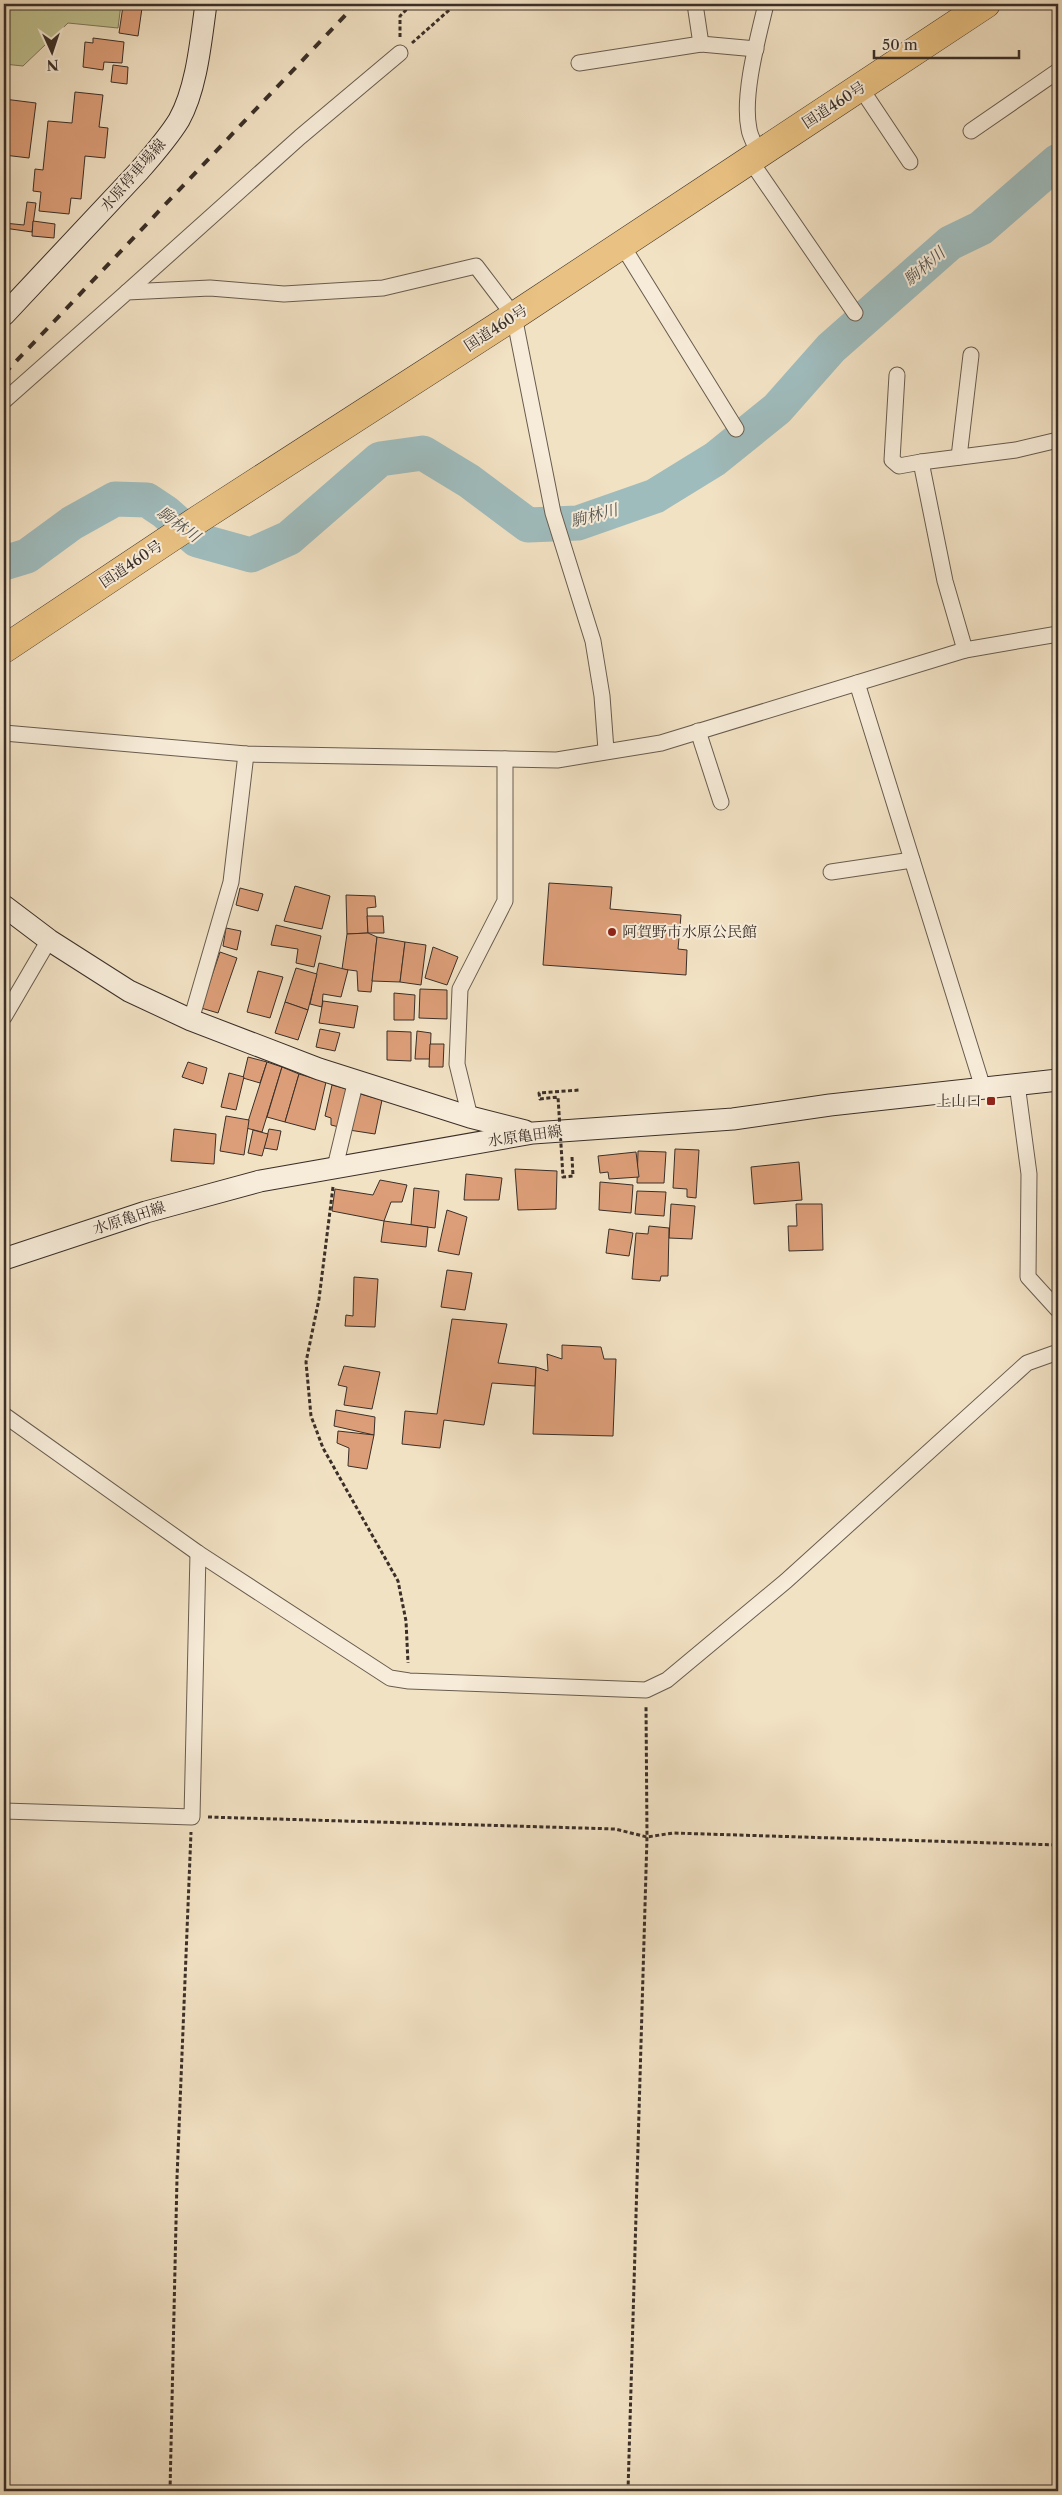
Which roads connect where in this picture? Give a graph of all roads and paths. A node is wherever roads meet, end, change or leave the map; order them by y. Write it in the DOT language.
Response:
graph roads {
  1 [pos="206,4"];
  2 [pos="412,4"];
  3 [pos="456,4"];
  4 [pos="695,4"];
  5 [pos="766,4"];
  6 [pos="986,4"];
  7 [pos="701,44"];
  8 [pos="756,49"];
  9 [pos="400,53"];
  10 [pos="579,62"];
  11 [pos="1058,71"];
  12 [pos="860,87"];
  13 [pos="971,131"];
  14 [pos="755,157"];
  15 [pos="910,162"];
  16 [pos="622,245"];
  17 [pos="127,292"];
  18 [pos="855,313"];
  19 [pos="4,315"];
  20 [pos="514,316"];
  21 [pos="970,355"];
  22 [pos="897,375"];
  23 [pos="4,401"];
  24 [pos="736,429"];
  25 [pos="1058,440"];
  26 [pos="959,457"];
  27 [pos="921,462"];
  28 [pos="1058,634"];
  29 [pos="4,649"];
  30 [pos="965,650"];
  31 [pos="857,683"];
  32 [pos="698,732"];
  33 [pos="4,733"];
  34 [pos="606,750"];
  35 [pos="246,754"];
  36 [pos="505,759"];
  37 [pos="722,802"];
  38 [pos="912,860"];
  39 [pos="831,872"];
  40 [pos="4,906"];
  41 [pos="49,940"];
  42 [pos="4,1017"];
  43 [pos="191,1020"];
  44 [pos="356,1080"];
  45 [pos="1058,1080"];
  46 [pos="1018,1084"];
  47 [pos="983,1088"];
  48 [pos="580,1090"];
  49 [pos="470,1117"];
  50 [pos="532,1132"];
  51 [pos="572,1157"];
  52 [pos="335,1167"];
  53 [pos="4,1259"];
  54 [pos="1058,1310"];
  55 [pos="1058,1352"];
  56 [pos="4,1414"];
  57 [pos="198,1552"];
  58 [pos="409,1681"];
  59 [pos="646,1690"];
  60 [pos="4,1811"];
  61 [pos="192,1817"];
  62 [pos="647,1837"];
  63 [pos="1058,1845"];
  64 [pos="170,2491"];
  65 [pos="628,2491"];
  1 -- 19 [label="main road, 水原停車場線"];
  2 -- 9 [label="path"];
  3 -- 9 [label="path"];
  4 -- 7 [label="street"];
  5 -- 8 [label="street"];
  6 -- 12 [label="highway, 国道460号"];
  7 -- 8 [label="street"];
  7 -- 10 [label="street"];
  8 -- 14 [label="street"];
  9 -- 17 [label="street"];
  11 -- 13 [label="street"];
  12 -- 14 [label="highway, 国道460号"];
  12 -- 15 [label="street"];
  14 -- 16 [label="highway, 国道460号"];
  14 -- 18 [label="street"];
  16 -- 20 [label="highway, 国道460号"];
  16 -- 24 [label="street"];
  17 -- 20 [label="street"];
  17 -- 23 [label="street"];
  20 -- 29 [label="highway, 国道460号"];
  20 -- 34 [label="street"];
  21 -- 26 [label="street"];
  22 -- 27 [label="street"];
  25 -- 26 [label="street"];
  26 -- 27 [label="street"];
  27 -- 30 [label="street"];
  28 -- 30 [label="street"];
  30 -- 31 [label="street"];
  31 -- 32 [label="street"];
  31 -- 38 [label="street"];
  32 -- 34 [label="street"];
  32 -- 37 [label="street"];
  33 -- 35 [label="street"];
  34 -- 36 [label="street"];
  35 -- 36 [label="street"];
  35 -- 43 [label="street"];
  36 -- 49 [label="street"];
  38 -- 39 [label="street"];
  38 -- 47 [label="street"];
  40 -- 41 [label="main road"];
  41 -- 42 [label="street"];
  41 -- 43 [label="main road"];
  43 -- 44 [label="main road"];
  44 -- 49 [label="main road"];
  44 -- 52 [label="street"];
  45 -- 46 [label="main road, 水原亀田線"];
  46 -- 47 [label="main road, 水原亀田線"];
  46 -- 54 [label="street"];
  47 -- 50 [label="main road, 水原亀田線"];
  48 -- 51 [label="path, bridge"];
  49 -- 50 [label="main road"];
  50 -- 52 [label="main road, 水原亀田線"];
  52 -- 53 [label="main road, 水原亀田線"];
  52 -- 58 [label="path"];
  55 -- 59 [label="street"];
  56 -- 57 [label="street"];
  57 -- 58 [label="street"];
  57 -- 61 [label="street"];
  58 -- 59 [label="street"];
  59 -- 62 [label="path"];
  60 -- 61 [label="street"];
  61 -- 62 [label="path"];
  61 -- 64 [label="path"];
  62 -- 63 [label="path"];
  62 -- 65 [label="path"];
}
